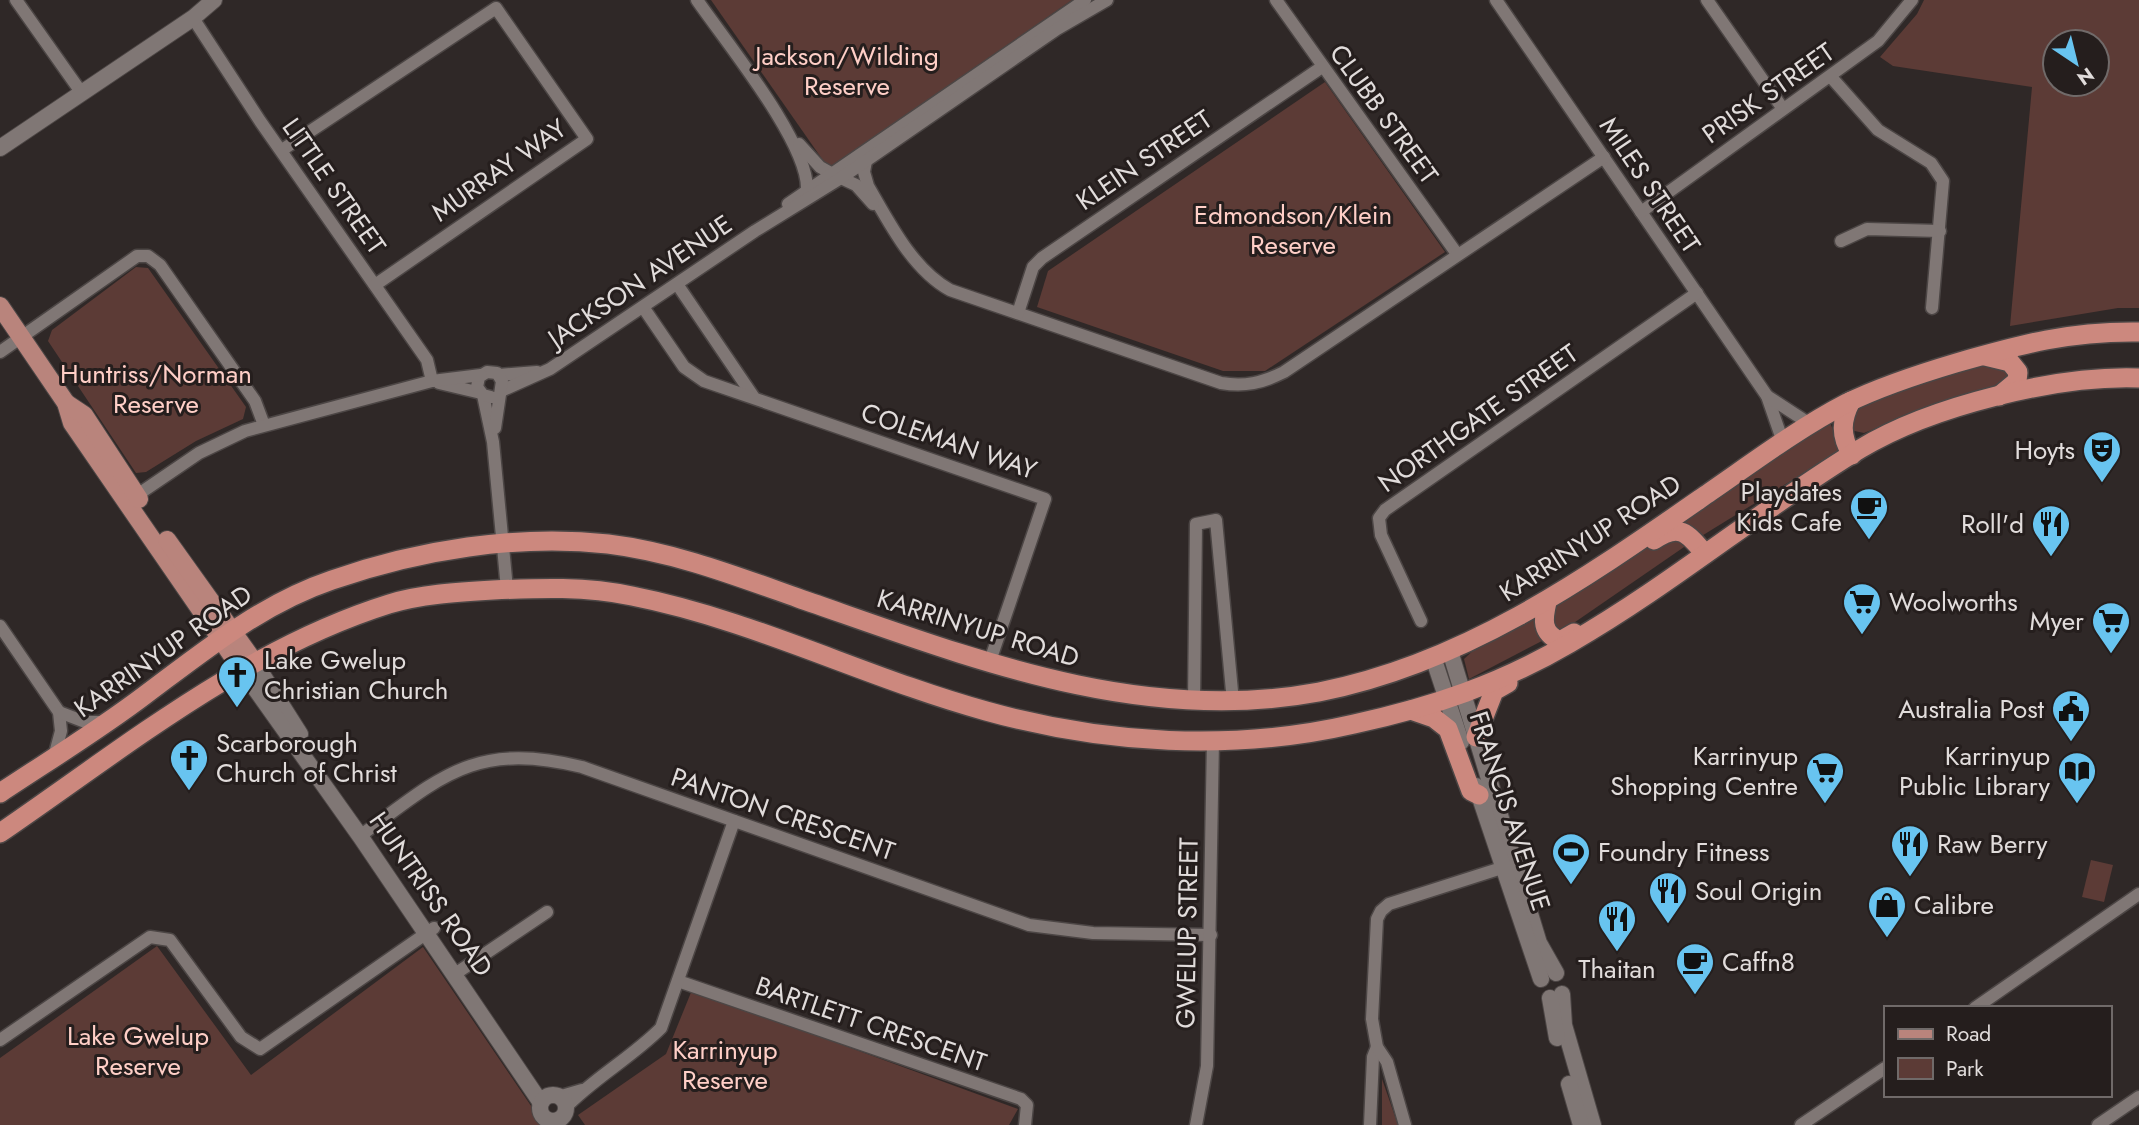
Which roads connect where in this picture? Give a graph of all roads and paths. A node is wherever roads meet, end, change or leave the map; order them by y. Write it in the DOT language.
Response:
graph roads {
  1 [pos="16,0"];
  2 [pos="214,0"];
  3 [pos="697,0"];
  4 [pos="1085,0"];
  5 [pos="1107,0"];
  6 [pos="1276,0"];
  7 [pos="1496,0"];
  8 [pos="1707,0"];
  9 [pos="1912,0"];
  10 [pos="193,18"];
  11 [pos="1322,67"];
  12 [pos="1831,77"];
  13 [pos="81,92"];
  14 [pos="1783,109"];
  15 [pos="785,128"];
  16 [pos="0,148"];
  17 [pos="282,150"];
  18 [pos="1604,157"];
  19 [pos="866,161"];
  20 [pos="835,175"];
  21 [pos="807,188"];
  22 [pos="1641,212"];
  23 [pos="888,220"];
  24 [pos="1940,230"];
  25 [pos="755,231"];
  26 [pos="1841,241"];
  27 [pos="1457,254"];
  28 [pos="677,284"];
  29 [pos="375,285"];
  30 [pos="1697,293"];
  31 [pos="0,306"];
  32 [pos="643,307"];
  33 [pos="1932,308"];
  34 [pos="1017,313"];
  35 [pos="2139,325"];
  36 [pos="2093,331"];
  37 [pos="2139,332"];
  38 [pos="22,337"];
  39 [pos="0,352"];
  40 [pos="1984,355"];
  41 [pos="550,369"];
  42 [pos="481,375"];
  43 [pos="499,375"];
  44 [pos="2139,378"];
  45 [pos="432,381"];
  46 [pos="500,392"];
  47 [pos="482,394"];
  48 [pos="1767,396"];
  49 [pos="754,397"];
  50 [pos="1991,400"];
  51 [pos="1851,401"];
  52 [pos="1810,424"];
  53 [pos="264,425"];
  54 [pos="493,442"];
  55 [pos="1783,442"];
  56 [pos="1852,455"];
  57 [pos="132,499"];
  58 [pos="503,544"];
  59 [pos="1704,554"];
  60 [pos="1607,563"];
  61 [pos="507,589"];
  62 [pos="1547,602"];
  63 [pos="1421,621"];
  64 [pos="1599,624"];
  65 [pos="0,626"];
  66 [pos="227,634"];
  67 [pos="1442,654"];
  68 [pos="989,664"];
  69 [pos="249,666"];
  70 [pos="1456,698"];
  71 [pos="1194,701"];
  72 [pos="1233,702"];
  73 [pos="1410,710"];
  74 [pos="59,712"];
  75 [pos="106,722"];
  76 [pos="1476,737"];
  77 [pos="1213,740"];
  78 [pos="53,758"];
  79 [pos="0,793"];
  80 [pos="1479,795"];
  81 [pos="734,821"];
  82 [pos="0,833"];
  83 [pos="364,834"];
  84 [pos="1508,866"];
  85 [pos="2139,894"];
  86 [pos="547,912"];
  87 [pos="430,931"];
  88 [pos="1211,935"];
  89 [pos="458,971"];
  90 [pos="678,981"];
  91 [pos="1556,996"];
  92 [pos="1979,1006"];
  93 [pos="0,1040"];
  94 [pos="1377,1047"];
  95 [pos="1884,1069"];
  96 [pos="2139,1097"];
  97 [pos="557,1111"];
  98 [pos="1025,1125"];
  99 [pos="1196,1125"];
  100 [pos="1370,1125"];
  101 [pos="1405,1125"];
  102 [pos="1581,1125"];
  103 [pos="1593,1125"];
  104 [pos="1801,1125"];
  105 [pos="2098,1125"];
  1 -- 13 [label="street"];
  2 -- 10 [label="street"];
  3 -- 15 [label="street"];
  4 -- 20 [label="street, JACKSON AVENUE"];
  5 -- 19 [label="street, JACKSON AVENUE"];
  6 -- 11 [label="street, CLUBB STREET"];
  7 -- 18 [label="street, MILES STREET"];
  8 -- 14 [label="street"];
  9 -- 12 [label="street, PRISK STREET"];
  10 -- 13 [label="street"];
  10 -- 17 [label="street, LITTLE STREET"];
  11 -- 27 [label="street, CLUBB STREET"];
  11 -- 34 [label="street, KLEIN STREET"];
  12 -- 14 [label="street, PRISK STREET"];
  12 -- 24 [label="street"];
  13 -- 16 [label="street"];
  14 -- 22 [label="street, PRISK STREET"];
  15 -- 20 [label="street"];
  15 -- 21 [label="street"];
  17 -- 29 [label="street, LITTLE STREET"];
  17 -- 29 [label="street, MURRAY WAY"];
  18 -- 22 [label="street, MILES STREET"];
  18 -- 27 [label="street"];
  19 -- 20 [label="street, JACKSON AVENUE"];
  19 -- 23 [label="street"];
  20 -- 21 [label="street, JACKSON AVENUE"];
  20 -- 23 [label="street"];
  20 -- 25 [label="street, JACKSON AVENUE"];
  21 -- 25 [label="street, JACKSON AVENUE"];
  22 -- 30 [label="street, MILES STREET"];
  23 -- 34 [label="street"];
  24 -- 26 [label="street"];
  24 -- 33 [label="street"];
  25 -- 28 [label="street, JACKSON AVENUE"];
  27 -- 34 [label="street"];
  28 -- 32 [label="street, JACKSON AVENUE"];
  28 -- 49 [label="street"];
  29 -- 45 [label="street, LITTLE STREET"];
  30 -- 48 [label="street, MILES STREET"];
  30 -- 63 [label="street, NORTHGATE STREET"];
  31 -- 38 [label="main road, HUNTRISS ROAD"];
  32 -- 41 [label="street, JACKSON AVENUE"];
  32 -- 49 [label="street, COLEMAN WAY"];
  35 -- 36 [label="highway"];
  36 -- 37 [label="highway, KARRINYUP ROAD"];
  36 -- 40 [label="highway, KARRINYUP ROAD"];
  38 -- 39 [label="street"];
  38 -- 53 [label="street"];
  38 -- 57 [label="main road, HUNTRISS ROAD"];
  40 -- 50 [label="highway"];
  40 -- 51 [label="highway, KARRINYUP ROAD"];
  41 -- 43 [label="street, JACKSON AVENUE"];
  41 -- 46 [label="street, JACKSON AVENUE"];
  42 -- 43 [label="street"];
  42 -- 45 [label="street"];
  42 -- 47 [label="street"];
  43 -- 46 [label="street"];
  44 -- 50 [label="highway"];
  45 -- 47 [label="street"];
  45 -- 53 [label="street"];
  46 -- 47 [label="street"];
  46 -- 54 [label="street"];
  47 -- 54 [label="street"];
  48 -- 52 [label="street, MILES STREET"];
  48 -- 55 [label="street, MILES STREET"];
  49 -- 68 [label="street, COLEMAN WAY"];
  50 -- 56 [label="highway"];
  51 -- 52 [label="highway, KARRINYUP ROAD"];
  51 -- 56 [label="highway"];
  52 -- 55 [label="highway, KARRINYUP ROAD"];
  53 -- 57 [label="street"];
  54 -- 58 [label="street"];
  55 -- 60 [label="highway, KARRINYUP ROAD"];
  56 -- 59 [label="highway"];
  57 -- 66 [label="main road, HUNTRISS ROAD"];
  58 -- 61 [label="street"];
  58 -- 66 [label="highway, KARRINYUP ROAD"];
  58 -- 68 [label="highway, KARRINYUP ROAD"];
  59 -- 60 [label="highway"];
  59 -- 64 [label="highway"];
  60 -- 62 [label="highway, KARRINYUP ROAD"];
  61 -- 69 [label="highway"];
  61 -- 77 [label="highway"];
  62 -- 64 [label="highway"];
  62 -- 67 [label="highway, KARRINYUP ROAD"];
  64 -- 70 [label="highway"];
  64 -- 76 [label="highway"];
  65 -- 74 [label="street"];
  66 -- 69 [label="main road, HUNTRISS ROAD"];
  66 -- 75 [label="highway, KARRINYUP ROAD"];
  67 -- 70 [label="street, FRANCIS AVENUE"];
  67 -- 72 [label="highway, KARRINYUP ROAD"];
  68 -- 71 [label="highway, KARRINYUP ROAD"];
  69 -- 82 [label="highway"];
  69 -- 83 [label="street, HUNTRISS ROAD"];
  70 -- 73 [label="highway"];
  70 -- 76 [label="street, FRANCIS AVENUE"];
  70 -- 80 [label="street, FRANCIS AVENUE"];
  71 -- 72 [label="highway, KARRINYUP ROAD"];
  71 -- 72 [label="street"];
  73 -- 77 [label="highway"];
  73 -- 80 [label="highway"];
  74 -- 75 [label="street"];
  74 -- 78 [label="street"];
  75 -- 78 [label="highway, KARRINYUP ROAD"];
  76 -- 84 [label="street, FRANCIS AVENUE"];
  77 -- 88 [label="street, GWELUP STREET"];
  78 -- 79 [label="highway, KARRINYUP ROAD"];
  80 -- 84 [label="street, FRANCIS AVENUE"];
  81 -- 83 [label="street, PANTON CRESCENT"];
  81 -- 88 [label="street, PANTON CRESCENT"];
  81 -- 90 [label="street"];
  83 -- 87 [label="street, HUNTRISS ROAD"];
  84 -- 91 [label="street, FRANCIS AVENUE"];
  84 -- 94 [label="street"];
  85 -- 92 [label="street"];
  86 -- 89 [label="street"];
  87 -- 89 [label="street, HUNTRISS ROAD"];
  87 -- 93 [label="street"];
  88 -- 99 [label="street, GWELUP STREET"];
  89 -- 97 [label="street, HUNTRISS ROAD"];
  90 -- 97 [label="street"];
  90 -- 98 [label="street, BARTLETT CRESCENT"];
  91 -- 102 [label="street, FRANCIS AVENUE"];
  91 -- 103 [label="street, FRANCIS AVENUE"];
  94 -- 100 [label="street"];
  94 -- 101 [label="street"];
  95 -- 104 [label="street"];
  96 -- 105 [label="street"];
}
